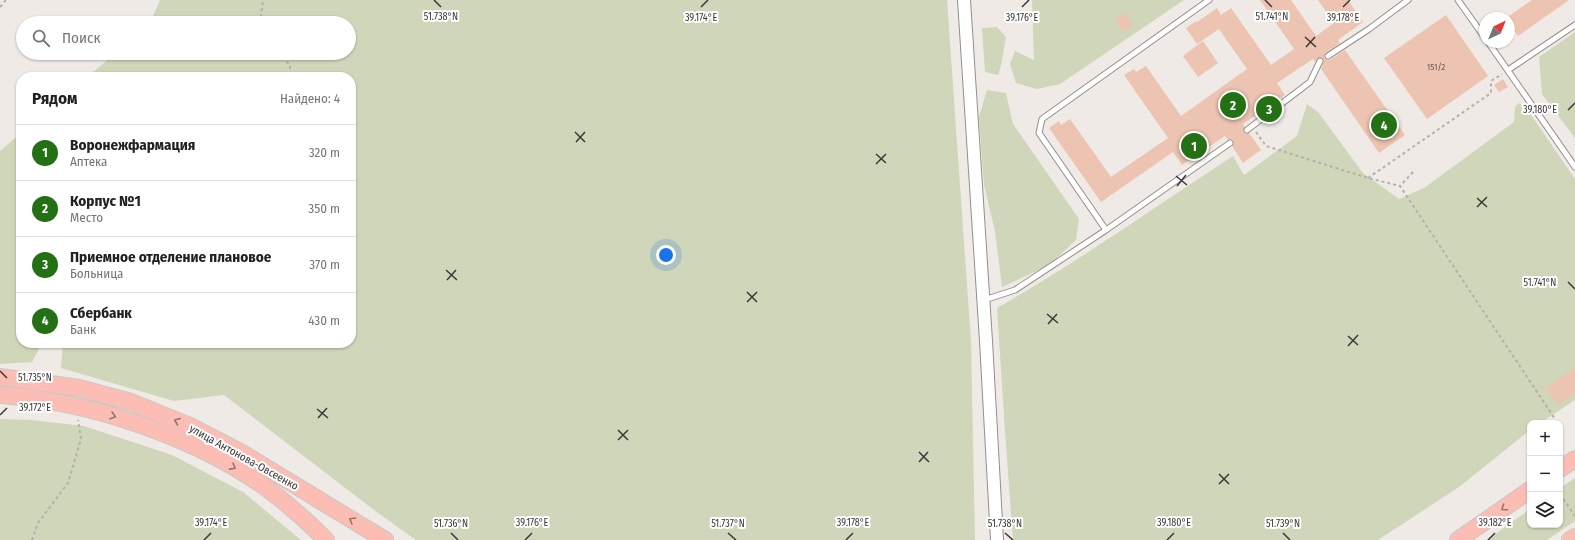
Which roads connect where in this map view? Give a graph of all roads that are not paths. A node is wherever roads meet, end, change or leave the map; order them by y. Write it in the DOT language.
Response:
graph roads {
  1 [pos="964,0"];
  2 [pos="1209,0"];
  3 [pos="1408,0"];
  4 [pos="1458,0"];
  5 [pos="1575,25"];
  6 [pos="1479,30"];
  7 [pos="1492,48"];
  8 [pos="1328,56"];
  9 [pos="1320,61"];
  10 [pos="1508,70"];
  11 [pos="1247,130"];
  12 [pos="1230,143"];
  13 [pos="1575,167"];
  14 [pos="1106,230"];
  15 [pos="984,300"];
  16 [pos="0,377"];
  17 [pos="0,395"];
  18 [pos="1575,459"];
  19 [pos="1563,467"];
  20 [pos="1527,492"];
  21 [pos="1575,537"];
  22 [pos="326,540"];
  23 [pos="385,540"];
  24 [pos="997,540"];
  25 [pos="1458,540"];
  26 [pos="1570,540"];
  1 -- 15 [label="street"];
  2 -- 14 [label="lane"];
  3 -- 8 [label="lane"];
  4 -- 6 [label="lane"];
  5 -- 10 [label="lane"];
  7 -- 10 [label="lane"];
  9 -- 11 [label="lane"];
  10 -- 13 [label="lane"];
  12 -- 14 [label="lane"];
  14 -- 15 [label="lane"];
  15 -- 24 [label="street"];
  23 -- 16 [label="highway, улица Антонова-Овсеенко, one-way"];
  17 -- 22 [label="highway, улица Антонова-Овсеенко, one-way"];
  18 -- 19 [label="highway"];
  20 -- 25 [label="highway, one-way"];
  21 -- 26 [label="highway"];
}
